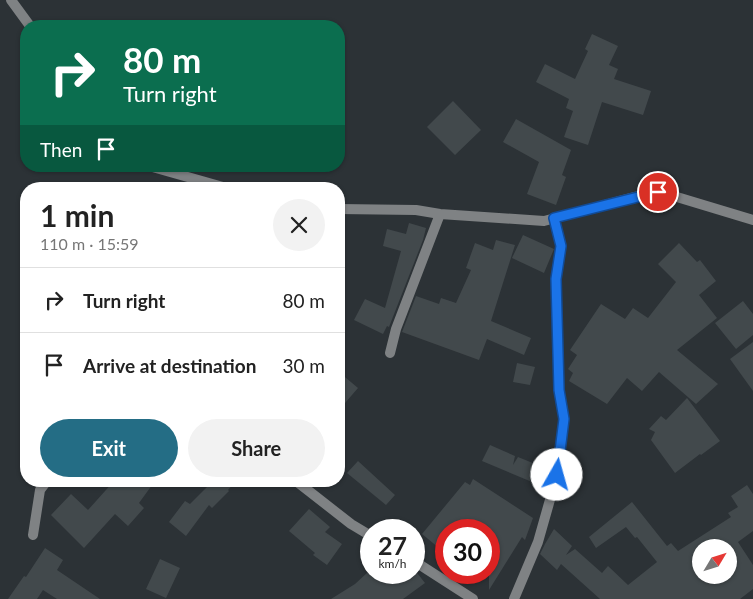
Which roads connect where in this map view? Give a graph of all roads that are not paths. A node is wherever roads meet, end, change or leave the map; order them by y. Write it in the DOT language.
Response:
graph roads {
  1 [pos="11,0"];
  2 [pos="26,20"];
  3 [pos="170,172"];
  4 [pos="205,182"];
  5 [pos="345,209"];
  6 [pos="440,214"];
  7 [pos="554,218"];
  8 [pos="753,220"];
  9 [pos="390,353"];
  10 [pos="42,487"];
  11 [pos="304,487"];
  12 [pos="360,529"];
  13 [pos="33,535"];
  14 [pos="425,568"];
  15 [pos="473,599"];
  16 [pos="514,599"];
  1 -- 2 [label="street"];
  3 -- 4 [label="street"];
  5 -- 6 [label="street"];
  6 -- 7 [label="street"];
  6 -- 9 [label="street"];
  7 -- 8 [label="street"];
  7 -- 16 [label="street"];
  10 -- 13 [label="street"];
  11 -- 12 [label="street"];
  14 -- 15 [label="street"];
}
